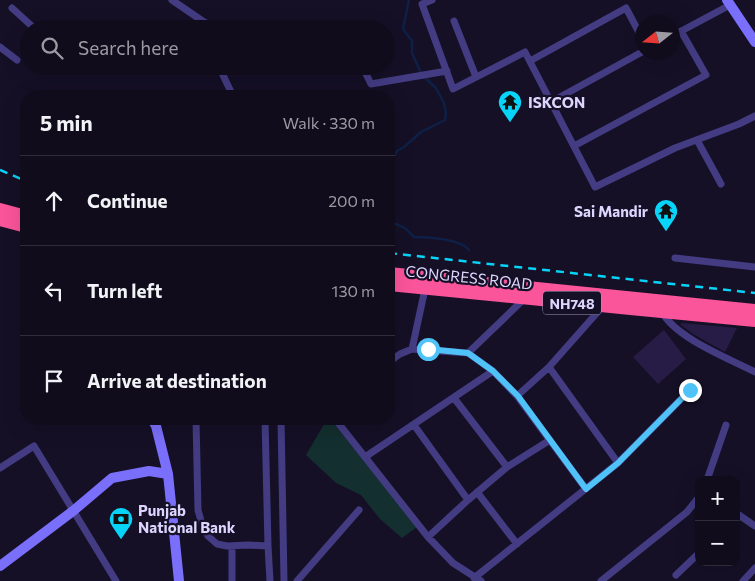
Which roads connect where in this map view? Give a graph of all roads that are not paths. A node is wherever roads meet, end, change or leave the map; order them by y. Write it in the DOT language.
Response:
graph roads {
  1 [pos="172,0"];
  2 [pos="432,0"];
  3 [pos="728,3"];
  4 [pos="12,8"];
  5 [pos="25,20"];
  6 [pos="201,20"];
  7 [pos="454,21"];
  8 [pos="635,25"];
  9 [pos="682,31"];
  10 [pos="755,42"];
  11 [pos="0,47"];
  12 [pos="635,56"];
  13 [pos="18,60"];
  14 [pos="530,62"];
  15 [pos="447,71"];
  16 [pos="223,75"];
  17 [pos="366,75"];
  18 [pos="476,77"];
  19 [pos="230,90"];
  20 [pos="550,102"];
  21 [pos="755,116"];
  22 [pos="697,140"];
  23 [pos="574,146"];
  24 [pos="721,184"];
  25 [pos="0,209"];
  26 [pos="20,214"];
  27 [pos="0,220"];
  28 [pos="20,225"];
  29 [pos="675,258"];
  30 [pos="755,267"];
  31 [pos="395,274"];
  32 [pos="395,286"];
  33 [pos="425,289"];
  34 [pos="523,300"];
  35 [pos="606,300"];
  36 [pos="755,310"];
  37 [pos="662,312"];
  38 [pos="755,321"];
  39 [pos="412,349"];
  40 [pos="468,353"];
  41 [pos="395,358"];
  42 [pos="549,367"];
  43 [pos="493,371"];
  44 [pos="755,372"];
  45 [pos="690,390"];
  46 [pos="518,396"];
  47 [pos="454,398"];
  48 [pos="155,425"];
  49 [pos="196,425"];
  50 [pos="265,425"];
  51 [pos="281,425"];
  52 [pos="340,425"];
  53 [pos="414,425"];
  54 [pos="726,425"];
  55 [pos="550,440"];
  56 [pos="365,457"];
  57 [pos="618,463"];
  58 [pos="508,467"];
  59 [pos="0,468"];
  60 [pos="168,474"];
  61 [pos="708,476"];
  62 [pos="586,489"];
  63 [pos="477,492"];
  64 [pos="468,500"];
  65 [pos="695,502"];
  66 [pos="359,510"];
  67 [pos="74,511"];
  68 [pos="740,516"];
  69 [pos="755,526"];
  70 [pos="428,537"];
  71 [pos="517,544"];
  72 [pos="268,546"];
  73 [pos="232,547"];
  74 [pos="695,557"];
  75 [pos="0,566"];
  76 [pos="755,568"];
  77 [pos="676,575"];
  78 [pos="478,579"];
  79 [pos="116,581"];
  80 [pos="179,581"];
  81 [pos="232,581"];
  82 [pos="270,581"];
  83 [pos="284,581"];
  84 [pos="297,581"];
  85 [pos="601,581"];
  86 [pos="743,581"];
  1 -- 6 [label="street"];
  2 -- 15 [label="street"];
  3 -- 9 [label="street"];
  3 -- 10 [label="street"];
  4 -- 5 [label="street"];
  7 -- 18 [label="street"];
  8 -- 14 [label="street"];
  9 -- 23 [label="street"];
  11 -- 13 [label="street"];
  12 -- 20 [label="street"];
  14 -- 18 [label="street"];
  14 -- 20 [label="street"];
  15 -- 17 [label="street"];
  15 -- 18 [label="street"];
  16 -- 19 [label="street"];
  20 -- 23 [label="street"];
  21 -- 22 [label="street"];
  22 -- 23 [label="street"];
  22 -- 24 [label="street"];
  25 -- 26 [label="highway"];
  27 -- 28 [label="highway"];
  29 -- 30 [label="street"];
  31 -- 35 [label="highway, CONGRESS ROAD / NH748"];
  32 -- 33 [label="highway, CONGRESS ROAD / NH748"];
  33 -- 34 [label="highway, CONGRESS ROAD / NH748"];
  33 -- 39 [label="street"];
  34 -- 35 [label="highway, CONGRESS ROAD / NH748"];
  34 -- 40 [label="street"];
  35 -- 36 [label="highway, CONGRESS ROAD / NH748"];
  35 -- 37 [label="highway, CONGRESS ROAD / NH748"];
  35 -- 42 [label="street"];
  37 -- 38 [label="highway, CONGRESS ROAD / NH748"];
  37 -- 44 [label="street"];
  39 -- 40 [label="street"];
  39 -- 41 [label="street"];
  40 -- 43 [label="street"];
  42 -- 46 [label="street"];
  42 -- 57 [label="street"];
  43 -- 46 [label="street"];
  43 -- 47 [label="street"];
  45 -- 57 [label="street"];
  46 -- 55 [label="street"];
  47 -- 53 [label="street"];
  47 -- 58 [label="street"];
  48 -- 60 [label="street"];
  49 -- 73 [label="street"];
  50 -- 72 [label="street"];
  51 -- 83 [label="street"];
  52 -- 56 [label="street"];
  53 -- 56 [label="street"];
  53 -- 64 [label="street"];
  54 -- 61 [label="street"];
  55 -- 58 [label="street"];
  55 -- 62 [label="street"];
  56 -- 70 [label="street"];
  57 -- 62 [label="street"];
  58 -- 63 [label="street"];
  59 -- 67 [label="street"];
  60 -- 67 [label="street"];
  60 -- 80 [label="street"];
  62 -- 71 [label="street"];
  63 -- 64 [label="street"];
  63 -- 71 [label="street"];
  64 -- 70 [label="street"];
  65 -- 85 [label="street"];
  66 -- 84 [label="street"];
  67 -- 75 [label="street"];
  67 -- 79 [label="street"];
  68 -- 69 [label="street"];
  70 -- 78 [label="street"];
  71 -- 78 [label="street"];
  72 -- 73 [label="street"];
  72 -- 82 [label="street"];
  73 -- 81 [label="street"];
  74 -- 77 [label="street"];
  76 -- 86 [label="street"];
}
